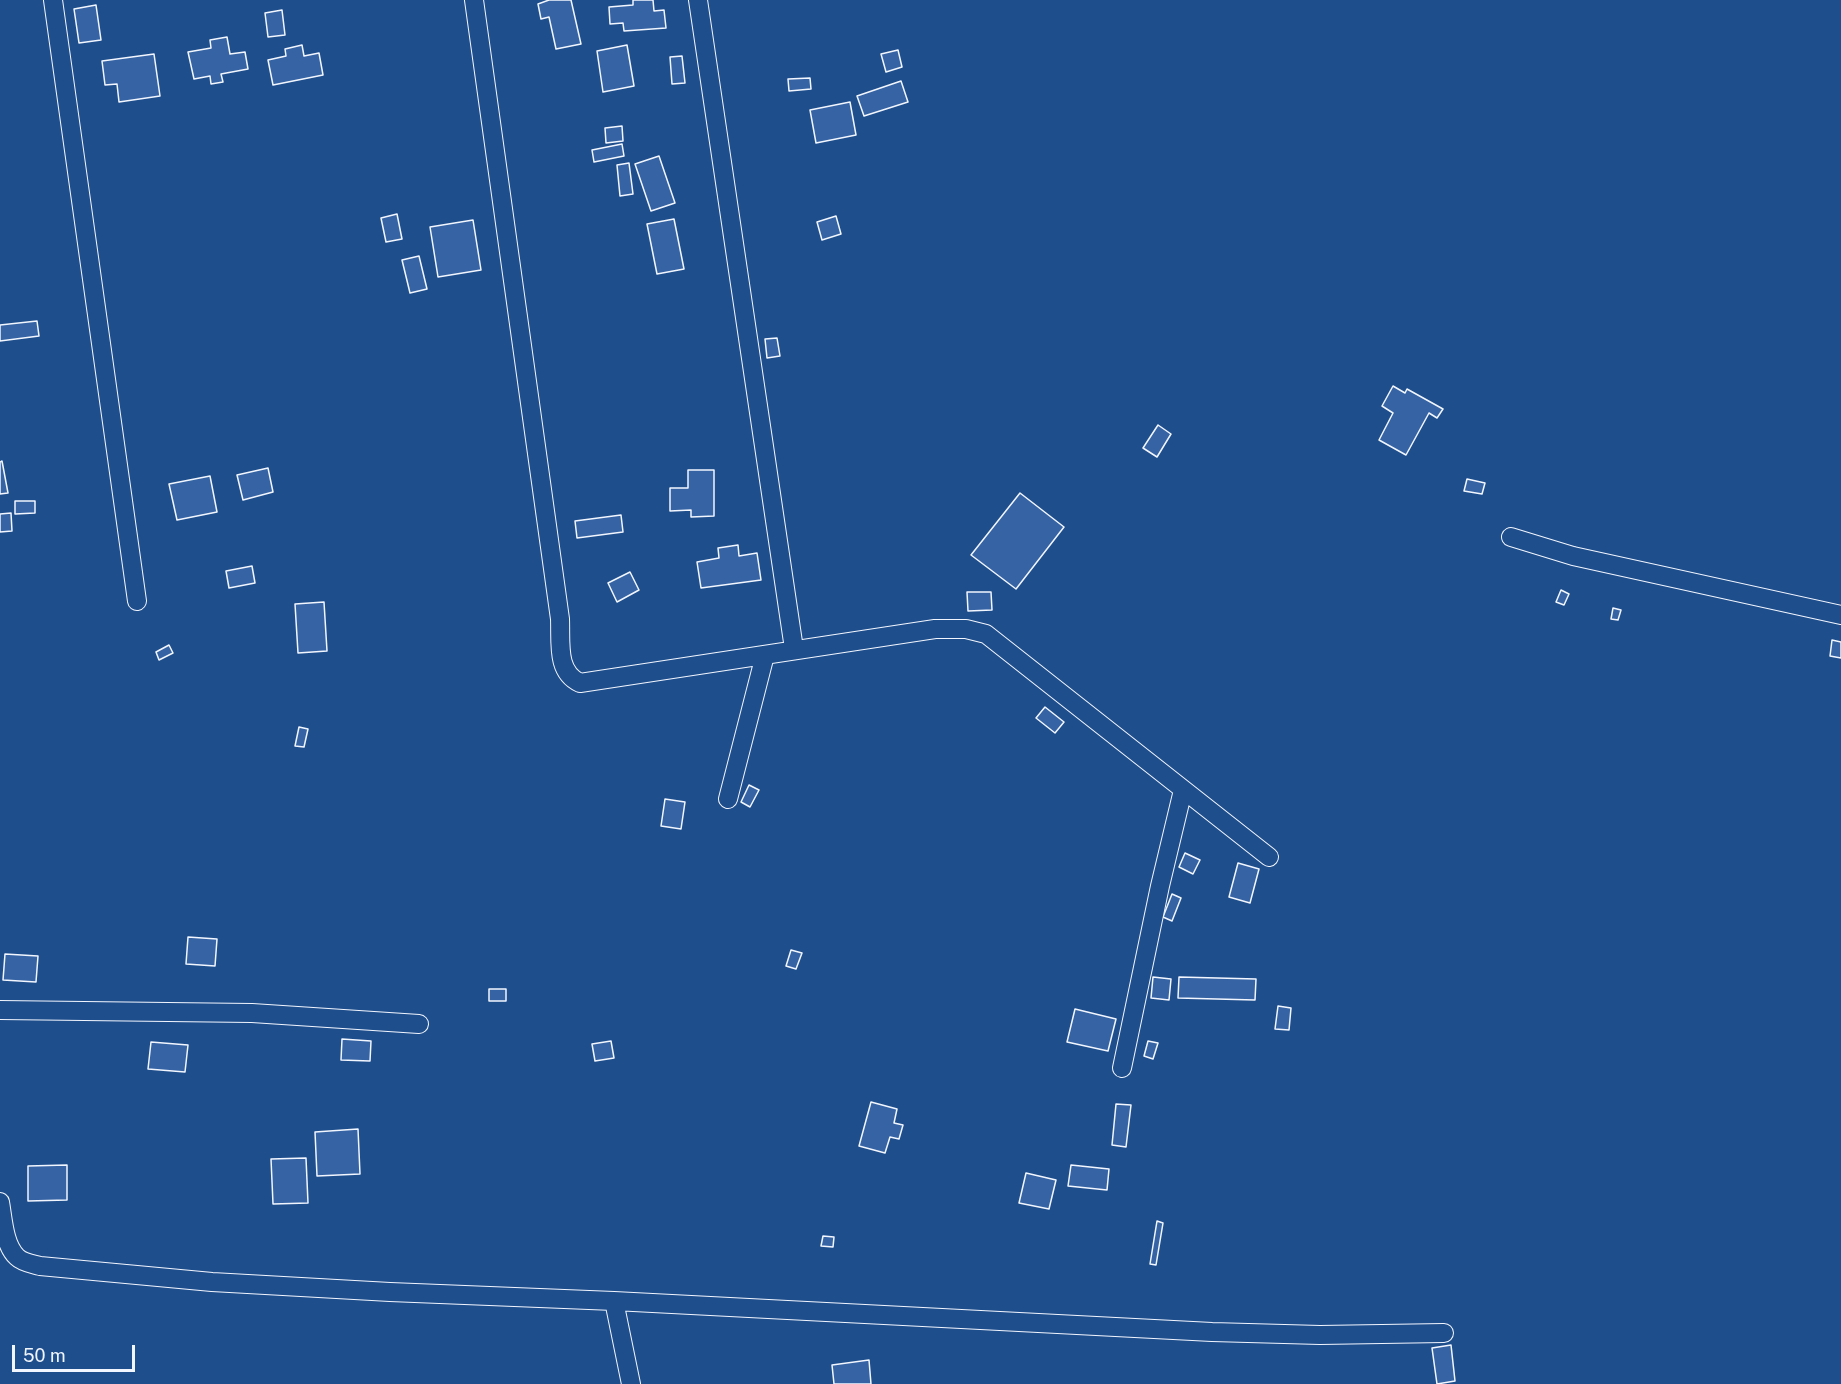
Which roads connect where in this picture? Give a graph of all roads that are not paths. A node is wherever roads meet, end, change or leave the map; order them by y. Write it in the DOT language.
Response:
graph roads {
  1 [pos="53,0"];
  2 [pos="474,0"];
  3 [pos="698,0"];
  4 [pos="1510,537"];
  5 [pos="137,601"];
  6 [pos="1841,615"];
  7 [pos="794,649"];
  8 [pos="765,655"];
  9 [pos="1183,790"];
  10 [pos="728,799"];
  11 [pos="1269,857"];
  12 [pos="0,1010"];
  13 [pos="419,1024"];
  14 [pos="1122,1068"];
  15 [pos="0,1202"];
  16 [pos="614,1301"];
  17 [pos="1444,1333"];
  18 [pos="631,1384"];
  1 -- 5 [label="street"];
  2 -- 8 [label="street"];
  3 -- 7 [label="street"];
  4 -- 6 [label="street"];
  7 -- 8 [label="street"];
  7 -- 9 [label="street"];
  8 -- 10 [label="street"];
  9 -- 11 [label="street"];
  9 -- 14 [label="street"];
  12 -- 13 [label="street"];
  15 -- 16 [label="street"];
  16 -- 17 [label="street"];
  16 -- 18 [label="street"];
}
